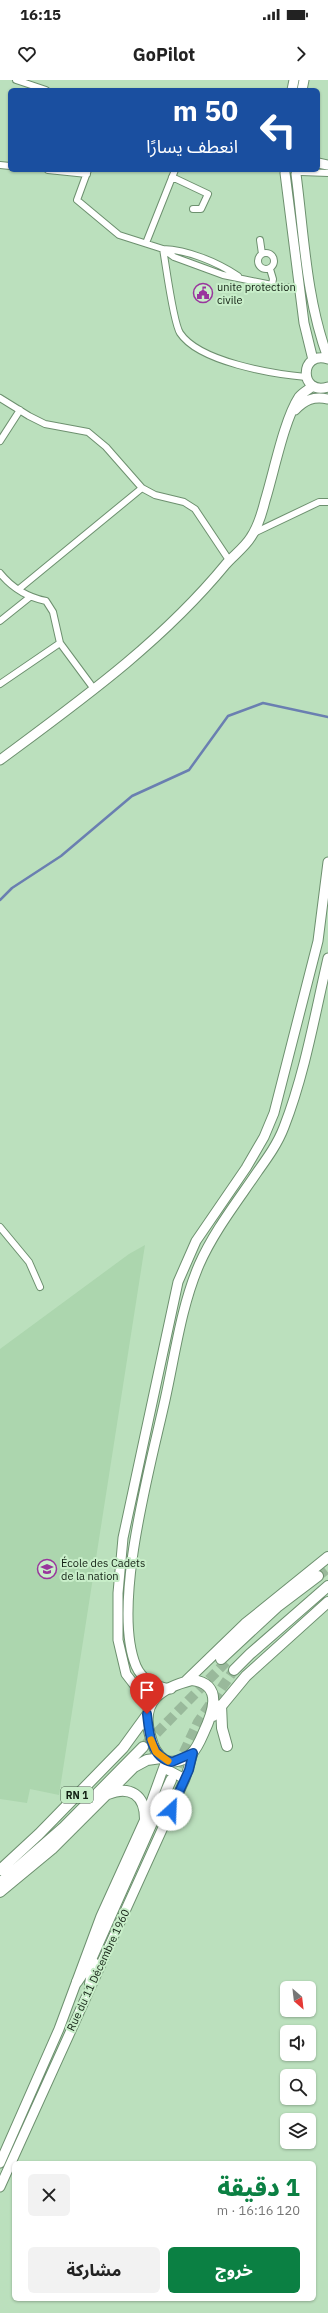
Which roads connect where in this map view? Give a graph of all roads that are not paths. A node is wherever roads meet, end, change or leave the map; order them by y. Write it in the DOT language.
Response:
graph roads {
  1 [pos="16,80"];
  2 [pos="40,88"];
  3 [pos="87,172"];
  4 [pos="174,172"];
  5 [pos="283,172"];
  6 [pos="300,172"];
  7 [pos="328,173"];
  8 [pos="172,177"];
  9 [pos="194,209"];
  10 [pos="260,240"];
  11 [pos="146,243"];
  12 [pos="163,249"];
  13 [pos="262,254"];
  14 [pos="270,269"];
  15 [pos="272,285"];
  16 [pos="299,287"];
  17 [pos="328,358"];
  18 [pos="313,360"];
  19 [pos="306,377"];
  20 [pos="314,386"];
  21 [pos="328,387"];
  22 [pos="0,398"];
  23 [pos="328,399"];
  24 [pos="20,410"];
  25 [pos="291,414"];
  26 [pos="0,441"];
  27 [pos="142,488"];
  28 [pos="328,502"];
  29 [pos="254,533"];
  30 [pos="232,557"];
  31 [pos="0,573"];
  32 [pos="19,589"];
  33 [pos="30,597"];
  34 [pos="0,620"];
  35 [pos="60,643"];
  36 [pos="0,684"];
  37 [pos="94,689"];
  38 [pos="0,760"];
  39 [pos="328,862"];
  40 [pos="328,958"];
  41 [pos="0,1227"];
  42 [pos="40,1287"];
  43 [pos="328,1558"];
  44 [pos="323,1581"];
  45 [pos="328,1591"];
  46 [pos="328,1602"];
  47 [pos="223,1661"];
  48 [pos="183,1683"];
  49 [pos="171,1689"];
  50 [pos="221,1705"];
  51 [pos="147,1711"];
  52 [pos="209,1720"];
  53 [pos="227,1746"];
  54 [pos="193,1753"];
  55 [pos="164,1762"];
  56 [pos="178,1780"];
  57 [pos="106,1794"];
  58 [pos="145,1819"];
  59 [pos="0,1870"];
  60 [pos="0,1879"];
  61 [pos="0,1883"];
  62 [pos="0,1892"];
  63 [pos="77,1982"];
  64 [pos="90,1984"];
  65 [pos="0,2163"];
  66 [pos="0,2187"];
  1 -- 2 [label="street"];
  3 -- 11 [label="street"];
  4 -- 8 [label="street"];
  5 -- 6 [label="street"];
  5 -- 16 [label="street"];
  6 -- 7 [label="street"];
  6 -- 17 [label="street"];
  8 -- 9 [label="street"];
  8 -- 11 [label="street"];
  10 -- 13 [label="street"];
  11 -- 12 [label="street"];
  12 -- 15 [label="street"];
  12 -- 19 [label="street"];
  13 -- 14 [label="street"];
  13 -- 14 [label="street"];
  14 -- 15 [label="street"];
  15 -- 16 [label="street"];
  16 -- 18 [label="street"];
  17 -- 18 [label="street"];
  18 -- 19 [label="street"];
  19 -- 20 [label="street"];
  20 -- 21 [label="street"];
  20 -- 25 [label="street"];
  22 -- 24 [label="street"];
  23 -- 25 [label="street"];
  24 -- 26 [label="street"];
  24 -- 27 [label="street"];
  25 -- 29 [label="street"];
  27 -- 30 [label="street"];
  27 -- 32 [label="street"];
  28 -- 29 [label="street"];
  29 -- 30 [label="street"];
  30 -- 37 [label="street"];
  31 -- 32 [label="street"];
  32 -- 33 [label="street"];
  33 -- 34 [label="street"];
  33 -- 35 [label="street"];
  35 -- 36 [label="street"];
  35 -- 37 [label="street"];
  37 -- 38 [label="street"];
  39 -- 51 [label="street"];
  40 -- 49 [label="street"];
  41 -- 42 [label="street"];
  43 -- 48 [label="main road"];
  44 -- 45 [label="main road"];
  44 -- 47 [label="main road"];
  46 -- 50 [label="main road"];
  48 -- 49 [label="main road"];
  48 -- 52 [label="main road"];
  49 -- 51 [label="main road"];
  50 -- 52 [label="main road"];
  50 -- 53 [label="main road"];
  51 -- 55 [label="main road"];
  51 -- 59 [label="main road, RN 1"];
  52 -- 54 [label="main road"];
  54 -- 55 [label="main road"];
  54 -- 56 [label="street"];
  55 -- 56 [label="street"];
  55 -- 57 [label="main road, RN 1"];
  55 -- 58 [label="street, Rue du 11 Décembre 1960"];
  56 -- 63 [label="main road"];
  56 -- 64 [label="main road"];
  57 -- 58 [label="main road"];
  57 -- 62 [label="main road, RN 1"];
  58 -- 63 [label="street, Rue du 11 Décembre 1960"];
  60 -- 61 [label="main road"];
  63 -- 65 [label="street, Rue du 11 Décembre 1960"];
  64 -- 66 [label="street, Rue du 11 Décembre 1960"];
}
